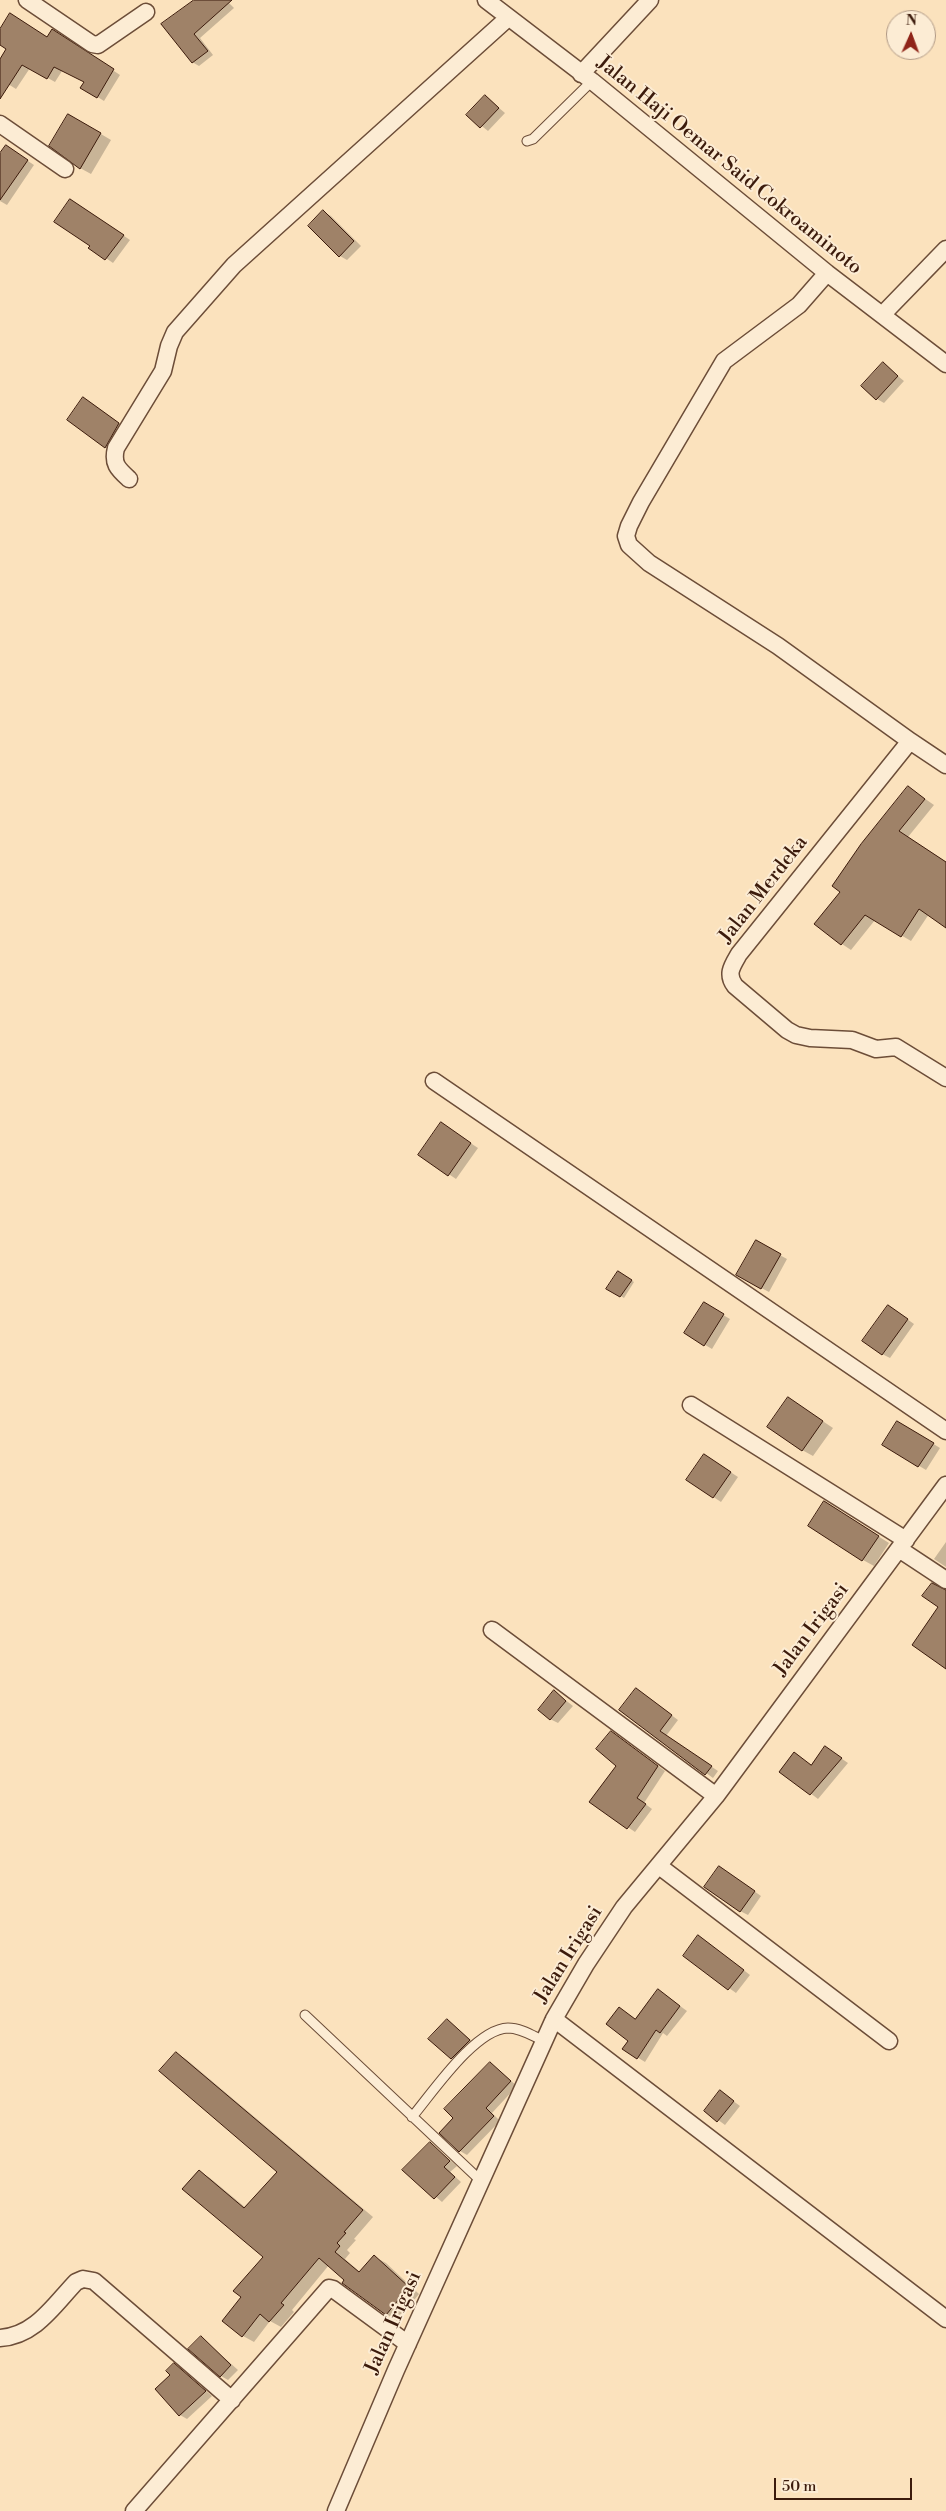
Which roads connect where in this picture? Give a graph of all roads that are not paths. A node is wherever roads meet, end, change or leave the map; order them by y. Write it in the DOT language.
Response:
graph roads {
  1 [pos="26,0"];
  2 [pos="486,0"];
  3 [pos="650,0"];
  4 [pos="146,12"];
  5 [pos="508,18"];
  6 [pos="586,77"];
  7 [pos="0,124"];
  8 [pos="527,141"];
  9 [pos="65,169"];
  10 [pos="946,249"];
  11 [pos="827,272"];
  12 [pos="883,314"];
  13 [pos="946,364"];
  14 [pos="129,479"];
  15 [pos="910,741"];
  16 [pos="946,765"];
  17 [pos="946,1078"];
  18 [pos="434,1081"];
  19 [pos="691,1405"];
  20 [pos="946,1431"];
  21 [pos="946,1486"];
  22 [pos="902,1544"];
  23 [pos="946,1580"];
  24 [pos="492,1630"];
  25 [pos="716,1796"];
  26 [pos="659,1866"];
  27 [pos="305,2015"];
  28 [pos="554,2019"];
  29 [pos="889,2040"];
  30 [pos="544,2041"];
  31 [pos="412,2117"];
  32 [pos="481,2181"];
  33 [pos="946,2319"];
  34 [pos="0,2338"];
  35 [pos="408,2344"];
  36 [pos="232,2400"];
  37 [pos="134,2511"];
  38 [pos="336,2511"];
  1 -- 4 [label="street"];
  2 -- 5 [label="street, Jalan Haji Oemar Said Cokroaminoto"];
  3 -- 6 [label="street"];
  5 -- 6 [label="street, Jalan Haji Oemar Said Cokroaminoto"];
  5 -- 14 [label="street"];
  6 -- 8 [label="lane"];
  6 -- 11 [label="street, Jalan Haji Oemar Said Cokroaminoto"];
  7 -- 9 [label="street"];
  10 -- 12 [label="street"];
  11 -- 12 [label="street, Jalan Haji Oemar Said Cokroaminoto"];
  11 -- 15 [label="street"];
  12 -- 13 [label="street, Jalan Haji Oemar Said Cokroaminoto"];
  15 -- 16 [label="street"];
  15 -- 17 [label="street, Jalan Merdeka"];
  18 -- 20 [label="street"];
  19 -- 22 [label="street"];
  21 -- 22 [label="street, Jalan Irigasi"];
  22 -- 23 [label="street"];
  22 -- 25 [label="street, Jalan Irigasi"];
  24 -- 25 [label="street"];
  25 -- 26 [label="street, Jalan Irigasi"];
  26 -- 28 [label="street, Jalan Irigasi"];
  26 -- 29 [label="street"];
  27 -- 31 [label="lane"];
  28 -- 30 [label="street, Jalan Irigasi"];
  28 -- 33 [label="street"];
  30 -- 31 [label="lane"];
  30 -- 32 [label="street, Jalan Irigasi"];
  31 -- 32 [label="lane"];
  32 -- 35 [label="street, Jalan Irigasi"];
  34 -- 36 [label="street"];
  35 -- 36 [label="street"];
  35 -- 38 [label="street, Jalan Irigasi"];
  36 -- 37 [label="street"];
}
